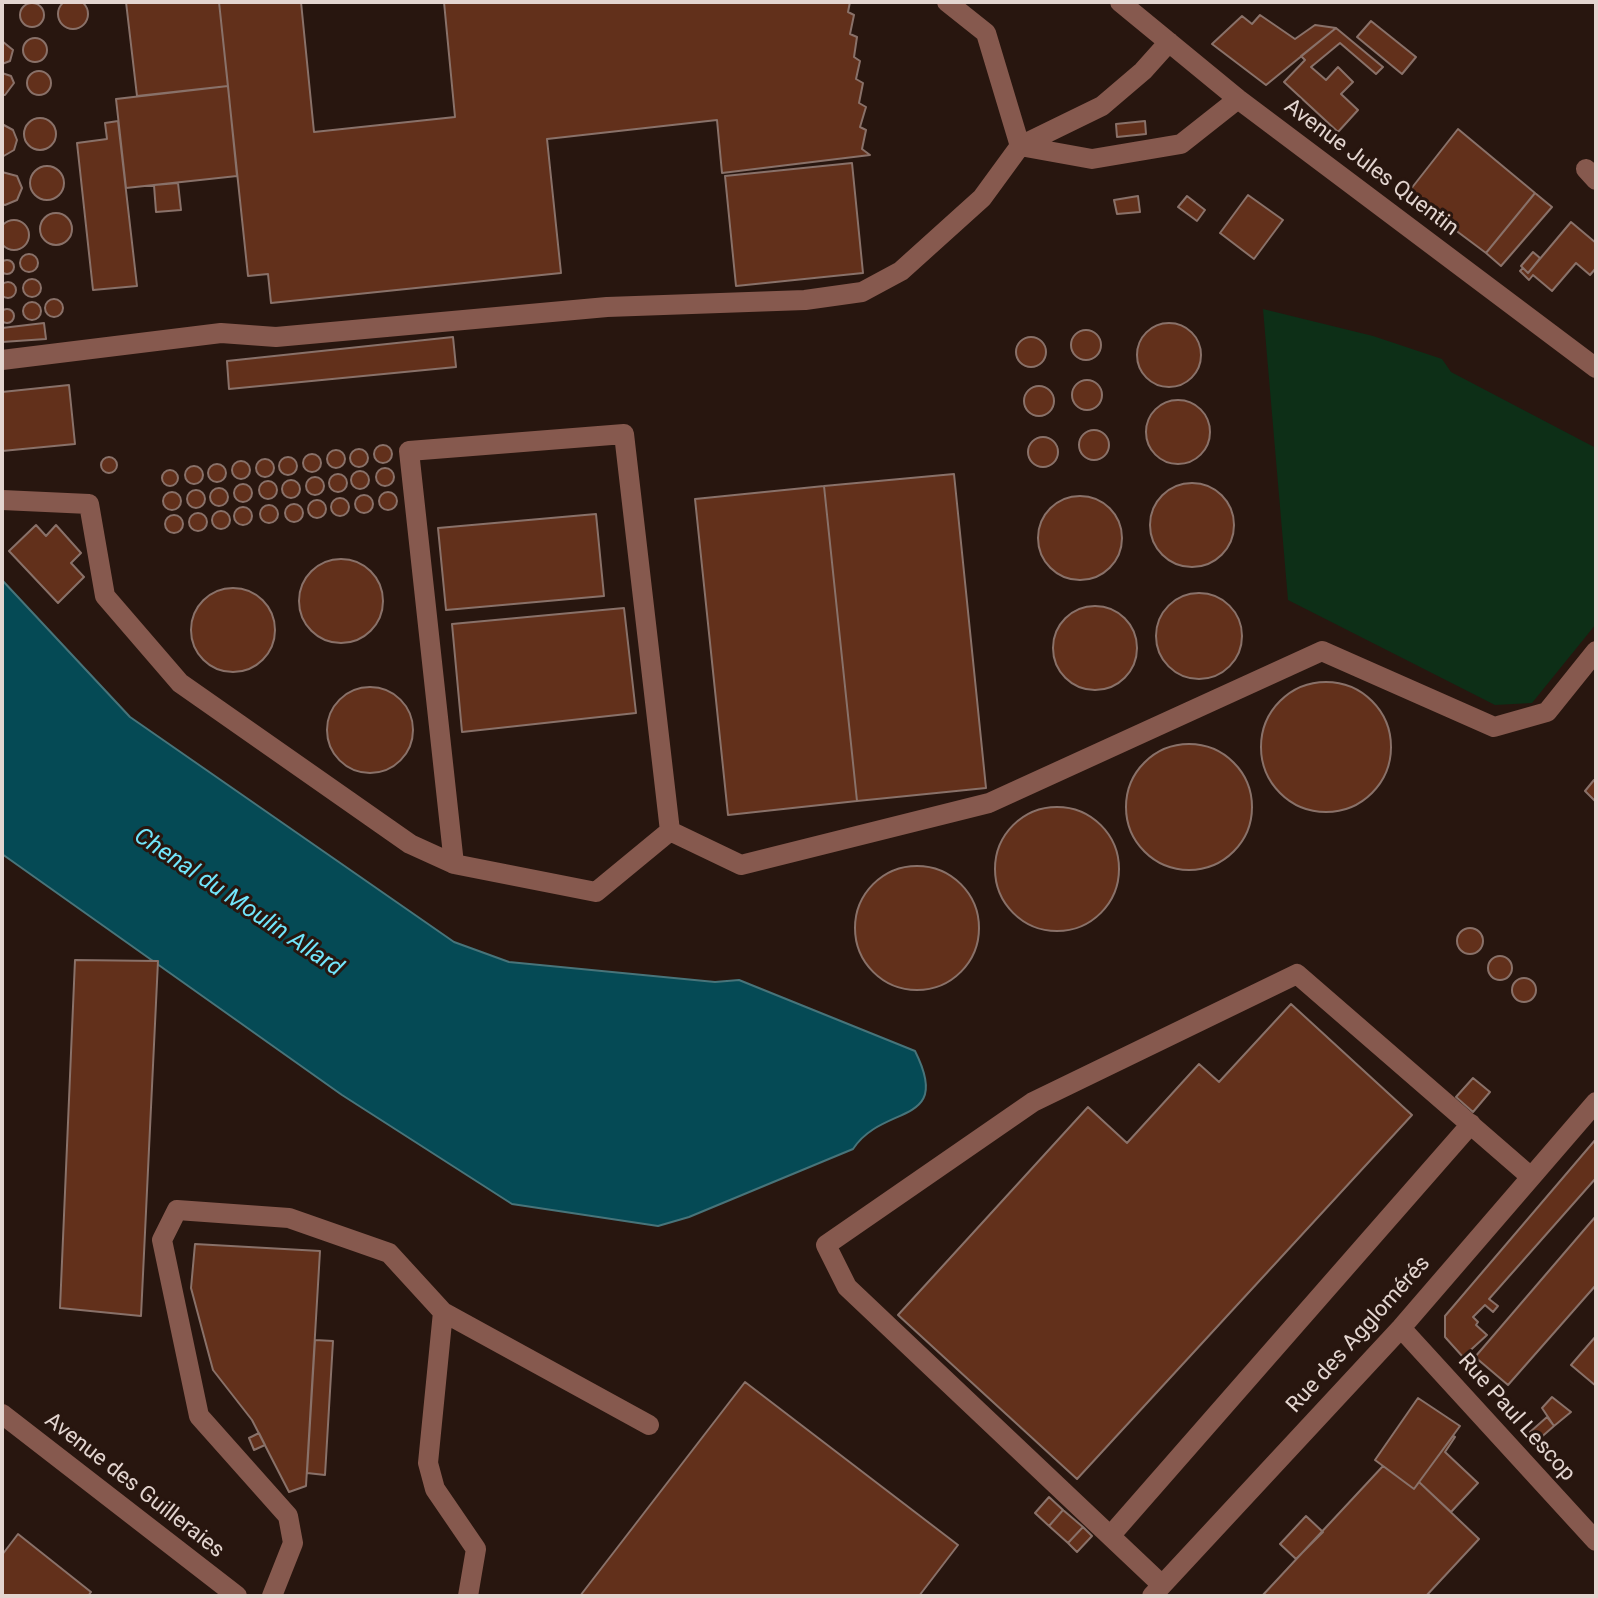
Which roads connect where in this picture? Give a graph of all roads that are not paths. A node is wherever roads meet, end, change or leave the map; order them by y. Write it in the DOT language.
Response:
graph roads {
  1 [pos="947,2"];
  2 [pos="1120,2"];
  3 [pos="1169,42"];
  4 [pos="1238,99"];
  5 [pos="1020,146"];
  6 [pos="2,360"];
  7 [pos="1596,368"];
  8 [pos="2,500"];
  9 [pos="1596,651"];
  10 [pos="670,831"];
  11 [pos="454,864"];
  12 [pos="1596,1102"];
  13 [pos="1471,1124"];
  14 [pos="1531,1177"];
  15 [pos="443,1312"];
  16 [pos="1401,1328"];
  17 [pos="2,1414"];
  18 [pos="649,1425"];
  19 [pos="1111,1535"];
  20 [pos="1596,1541"];
  21 [pos="1157,1590"];
  22 [pos="237,1596"];
  23 [pos="272,1596"];
  24 [pos="468,1596"];
  1 -- 5 [label="street"];
  2 -- 3 [label="street, Avenue Jules Quentin"];
  3 -- 4 [label="street, Avenue Jules Quentin"];
  3 -- 5 [label="street"];
  4 -- 5 [label="street"];
  4 -- 7 [label="street, Avenue Jules Quentin"];
  5 -- 6 [label="street"];
  8 -- 11 [label="street"];
  9 -- 10 [label="street"];
  10 -- 11 [label="street"];
  10 -- 11 [label="street"];
  12 -- 14 [label="street, Rue des Agglomérés"];
  13 -- 14 [label="street"];
  13 -- 19 [label="street"];
  13 -- 19 [label="street"];
  14 -- 16 [label="street, Rue des Agglomérés"];
  15 -- 18 [label="street"];
  15 -- 23 [label="street"];
  15 -- 24 [label="street"];
  16 -- 20 [label="street, Rue Paul Lescop"];
  16 -- 21 [label="street, Rue des Agglomérés"];
  17 -- 22 [label="street, Avenue des Guilleraies"];
  19 -- 21 [label="street"];
}
